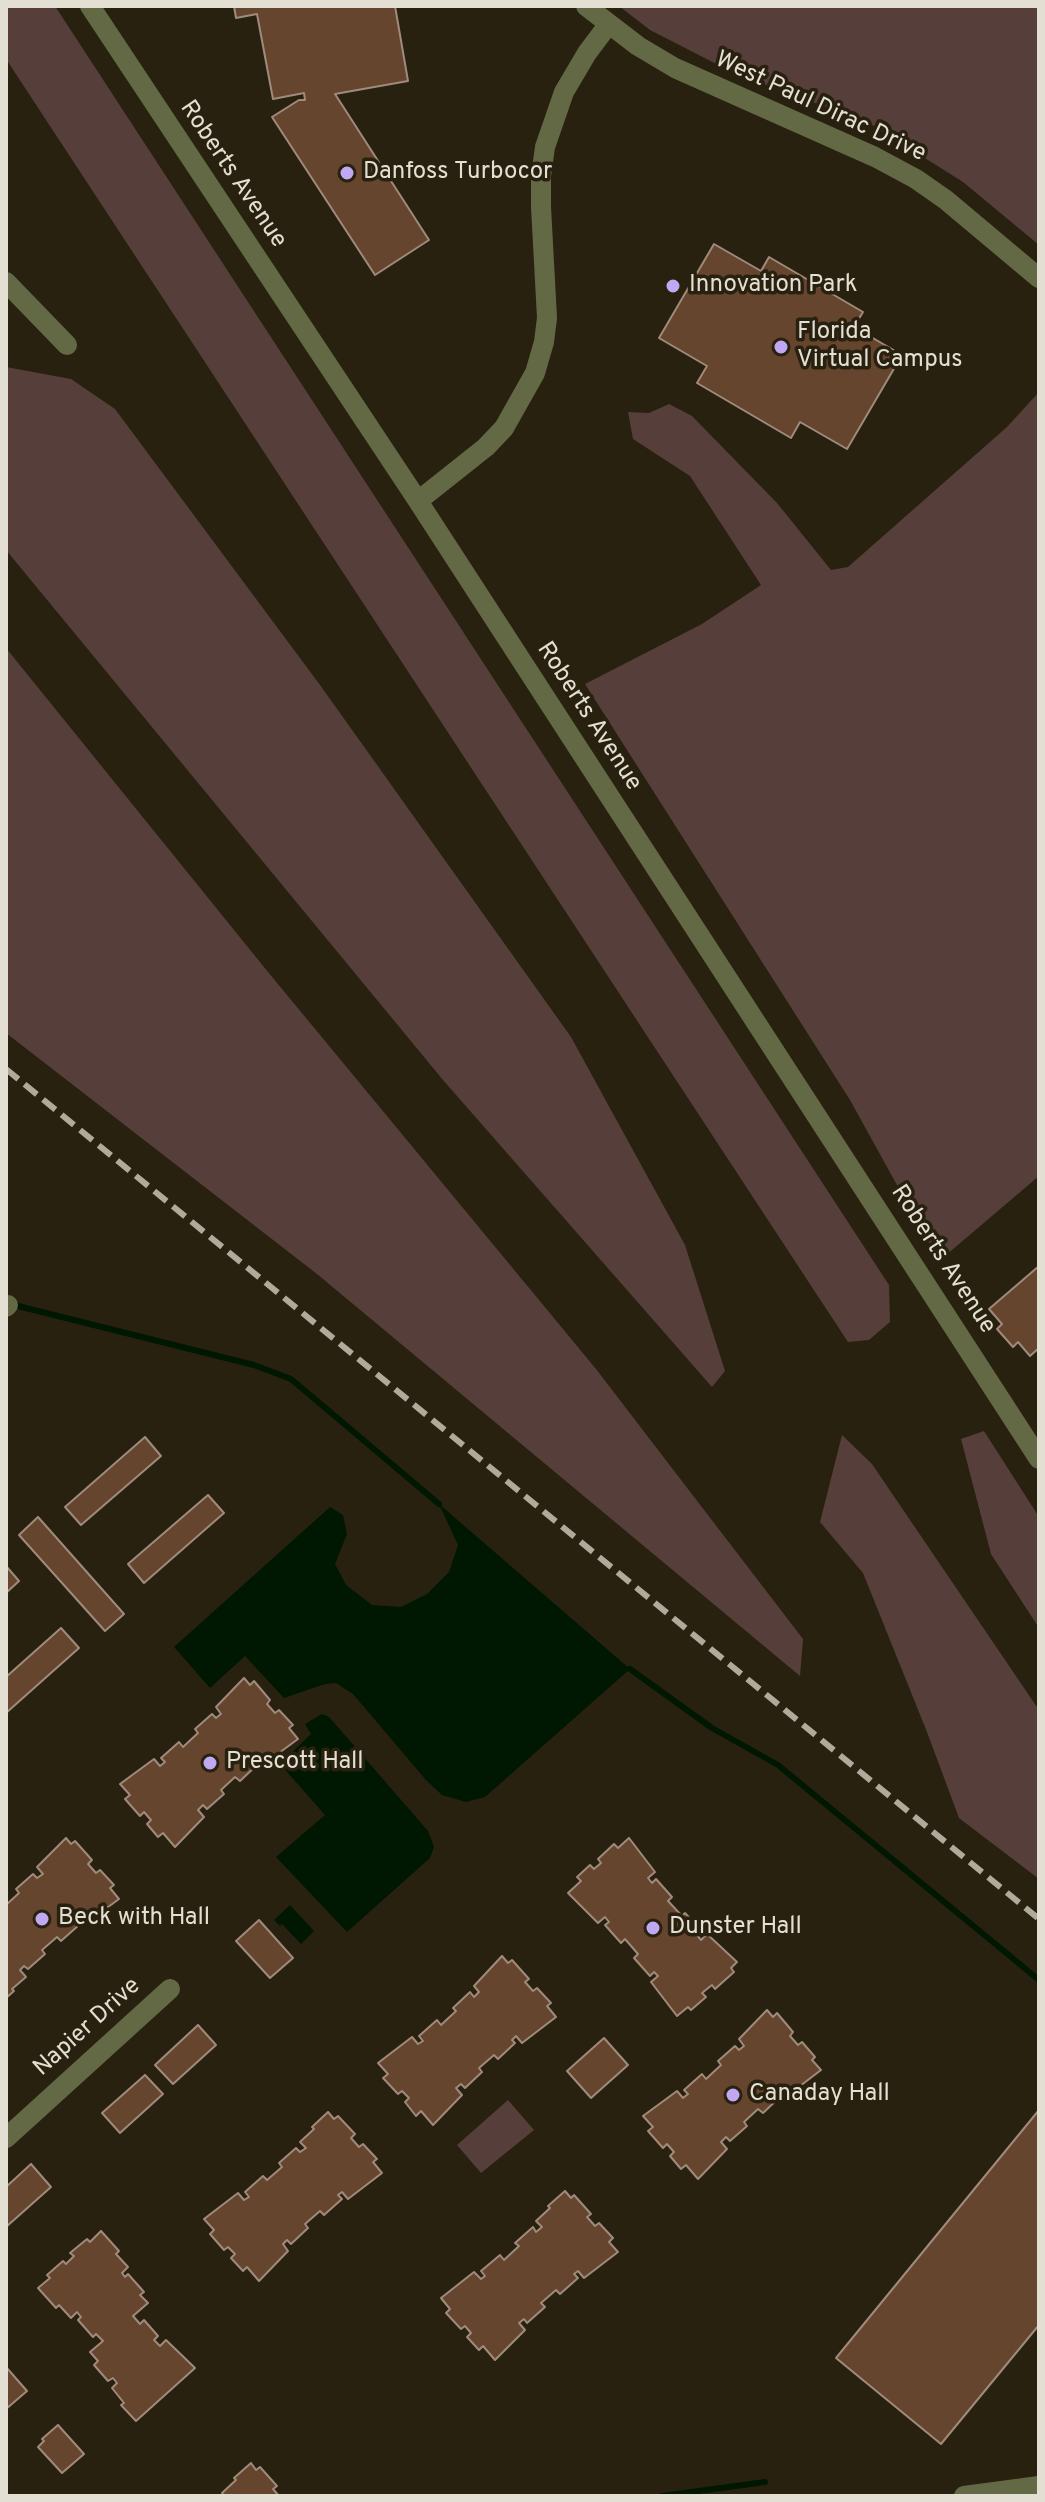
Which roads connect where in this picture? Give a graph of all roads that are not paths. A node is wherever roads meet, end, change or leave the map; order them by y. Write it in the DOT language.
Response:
graph roads {
  1 [pos="90,6"];
  2 [pos="586,6"];
  3 [pos="608,25"];
  4 [pos="1039,278"];
  5 [pos="6,282"];
  6 [pos="67,345"];
  7 [pos="418,501"];
  8 [pos="1039,1459"];
  9 [pos="170,1989"];
  10 [pos="6,2138"];
  11 [pos="1039,2486"];
  12 [pos="964,2496"];
  1 -- 7 [label="street, Roberts Avenue"];
  2 -- 3 [label="street, West Paul Dirac Drive"];
  3 -- 4 [label="street, West Paul Dirac Drive"];
  3 -- 7 [label="street"];
  5 -- 6 [label="street"];
  7 -- 8 [label="street, Roberts Avenue"];
  9 -- 10 [label="street, Napier Drive"];
  11 -- 12 [label="street"];
}
